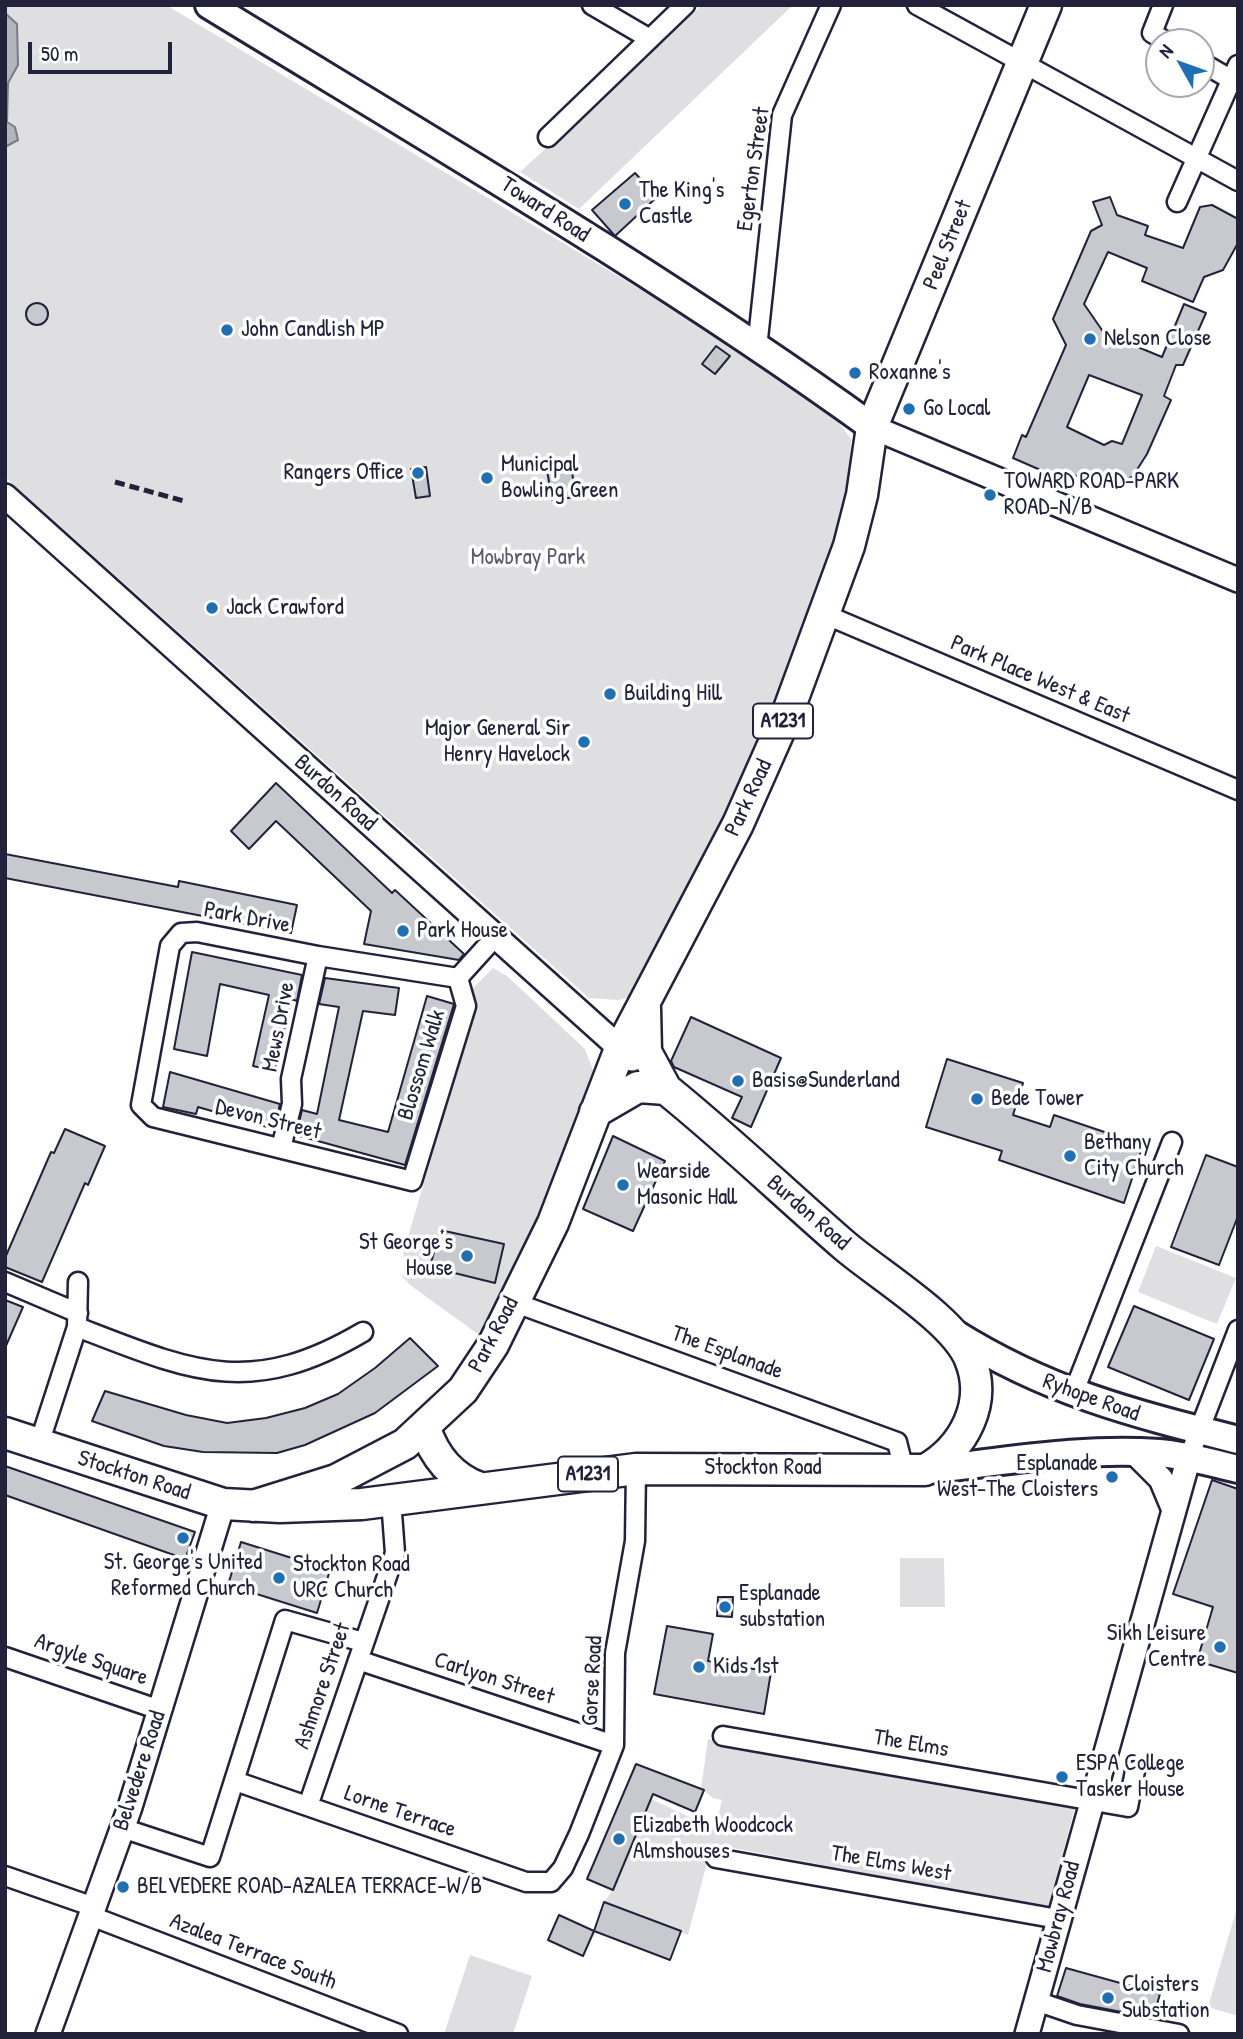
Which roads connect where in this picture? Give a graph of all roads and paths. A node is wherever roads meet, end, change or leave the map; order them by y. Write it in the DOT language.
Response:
graph roads {
  1 [pos="209,5"];
  2 [pos="592,5"];
  3 [pos="685,5"];
  4 [pos="831,5"];
  5 [pos="916,5"];
  6 [pos="1046,5"];
  7 [pos="1163,5"];
  8 [pos="1154,28"];
  9 [pos="650,39"];
  10 [pos="1023,63"];
  11 [pos="1215,66"];
  12 [pos="1234,72"];
  13 [pos="548,137"];
  14 [pos="1197,158"];
  15 [pos="1238,181"];
  16 [pos="1177,202"];
  17 [pos="757,348"];
  18 [pos="873,427"];
  19 [pos="5,496"];
  20 [pos="1236,573"];
  21 [pos="824,614"];
  22 [pos="1238,790"];
  23 [pos="496,936"];
  24 [pos="318,956"];
  25 [pos="458,978"];
  26 [pos="648,998"];
  27 [pos="584,1014"];
  28 [pos="620,1049"];
  29 [pos="143,1081"];
  30 [pos="652,1088"];
  31 [pos="595,1112"];
  32 [pos="1172,1142"];
  33 [pos="281,1148"];
  34 [pos="412,1181"];
  35 [pos="5,1282"];
  36 [pos="78,1282"];
  37 [pos="513,1302"];
  38 [pos="78,1320"];
  39 [pos="1238,1330"];
  40 [pos="363,1332"];
  41 [pos="954,1333"];
  42 [pos="1073,1394"];
  43 [pos="425,1428"];
  44 [pos="1199,1430"];
  45 [pos="17,1436"];
  46 [pos="1238,1440"];
  47 [pos="1134,1452"];
  48 [pos="1046,1457"];
  49 [pos="1189,1457"];
  50 [pos="636,1469"];
  51 [pos="1238,1469"];
  52 [pos="914,1470"];
  53 [pos="312,1488"];
  54 [pos="480,1488"];
  55 [pos="391,1500"];
  56 [pos="223,1504"];
  57 [pos="253,1506"];
  58 [pos="1174,1510"];
  59 [pos="363,1642"];
  60 [pos="5,1657"];
  61 [pos="358,1660"];
  62 [pos="160,1710"];
  63 [pos="723,1736"];
  64 [pos="614,1745"];
  65 [pos="1135,1770"];
  66 [pos="234,1781"];
  67 [pos="1092,1800"];
  68 [pos="308,1806"];
  69 [pos="122,1828"];
  70 [pos="716,1858"];
  71 [pos="5,1876"];
  72 [pos="551,1882"];
  73 [pos="92,1911"];
  74 [pos="1058,1919"];
  75 [pos="1036,2000"];
  76 [pos="48,2034"];
  77 [pos="398,2034"];
  78 [pos="1027,2034"];
  79 [pos="1179,2034"];
  1 -- 17 [label="main road, Toward Road"];
  2 -- 9 [label="street"];
  3 -- 9 [label="street"];
  4 -- 17 [label="street, Egerton Street"];
  5 -- 10 [label="street"];
  6 -- 10 [label="highway, A1231"];
  7 -- 8 [label="street"];
  9 -- 13 [label="street"];
  10 -- 14 [label="street"];
  10 -- 18 [label="highway, Peel Street / A1231"];
  11 -- 12 [label="street"];
  12 -- 14 [label="street"];
  14 -- 15 [label="street"];
  14 -- 16 [label="street"];
  17 -- 18 [label="main road, Toward Road"];
  18 -- 20 [label="street"];
  18 -- 21 [label="highway, Park Road / A1231"];
  19 -- 23 [label="street, Burdon Road"];
  21 -- 22 [label="street, Park Place West & East"];
  21 -- 26 [label="highway, Park Road / A1231"];
  23 -- 25 [label="street"];
  23 -- 27 [label="street, Burdon Road"];
  24 -- 25 [label="street, Park Drive"];
  24 -- 29 [label="street, Park Drive"];
  24 -- 33 [label="street, Mews Drive"];
  25 -- 34 [label="street, Blossom Walk"];
  26 -- 28 [label="highway, Park Road / A1231"];
  26 -- 30 [label="highway, A1231"];
  27 -- 28 [label="street, Burdon Road"];
  27 -- 31 [label="street, Park Road"];
  28 -- 30 [label="street, Burdon Road"];
  28 -- 31 [label="highway, Park Road / A1231"];
  29 -- 33 [label="street, Devon Street"];
  30 -- 31 [label="highway"];
  30 -- 41 [label="highway, Burdon Road / A1231"];
  31 -- 37 [label="highway, Park Road / A1231"];
  32 -- 42 [label="street"];
  33 -- 34 [label="street, Devon Street"];
  35 -- 38 [label="street"];
  36 -- 38 [label="street"];
  37 -- 43 [label="highway, Park Road / A1231"];
  37 -- 52 [label="street, The Esplanade"];
  38 -- 40 [label="street"];
  38 -- 45 [label="street"];
  39 -- 44 [label="street"];
  41 -- 42 [label="main road, Ryhope Road"];
  41 -- 52 [label="highway, A1231"];
  42 -- 44 [label="main road, Ryhope Road"];
  43 -- 53 [label="highway, Park Road / A1231"];
  43 -- 54 [label="highway"];
  44 -- 46 [label="main road, Ryhope Road"];
  44 -- 49 [label="street"];
  45 -- 56 [label="highway, Stockton Road / A1231"];
  47 -- 48 [label="main road, Ryhope Road"];
  47 -- 49 [label="main road, Ryhope Road"];
  47 -- 58 [label="street"];
  48 -- 52 [label="main road, Stockton Road"];
  49 -- 51 [label="main road, Ryhope Road"];
  49 -- 58 [label="street, Mowbray Road"];
  50 -- 52 [label="highway, Stockton Road / A1231"];
  50 -- 54 [label="highway, Stockton Road / A1231"];
  50 -- 64 [label="street, Gorse Road"];
  53 -- 57 [label="highway, Stockton Road / A1231"];
  54 -- 55 [label="highway, Stockton Road / A1231"];
  55 -- 57 [label="highway, Stockton Road / A1231"];
  55 -- 59 [label="street, Ashmore Street"];
  56 -- 57 [label="highway, Stockton Road / A1231"];
  56 -- 62 [label="street, Belvedere Road"];
  58 -- 67 [label="street, Mowbray Road"];
  59 -- 61 [label="street, Ashmore Street"];
  59 -- 66 [label="street"];
  60 -- 62 [label="street, Argyle Square"];
  61 -- 64 [label="street, Carlyon Street"];
  61 -- 68 [label="street, Ashmore Street"];
  62 -- 69 [label="street, Belvedere Road"];
  63 -- 67 [label="street, The Elms"];
  64 -- 72 [label="street, Gorse Road"];
  65 -- 67 [label="street, The Elms"];
  66 -- 68 [label="street, Lorne Terrace"];
  66 -- 69 [label="street"];
  67 -- 74 [label="street, Mowbray Road"];
  68 -- 72 [label="street, Lorne Terrace"];
  69 -- 73 [label="street, Belvedere Road"];
  70 -- 74 [label="street, The Elms West"];
  71 -- 73 [label="street, Azalea Terrace South"];
  73 -- 76 [label="street, Belvedere Road"];
  73 -- 77 [label="street, Azalea Terrace South"];
  74 -- 75 [label="street, Mowbray Road"];
  75 -- 78 [label="street, Mowbray Road"];
  75 -- 79 [label="street"];
}
